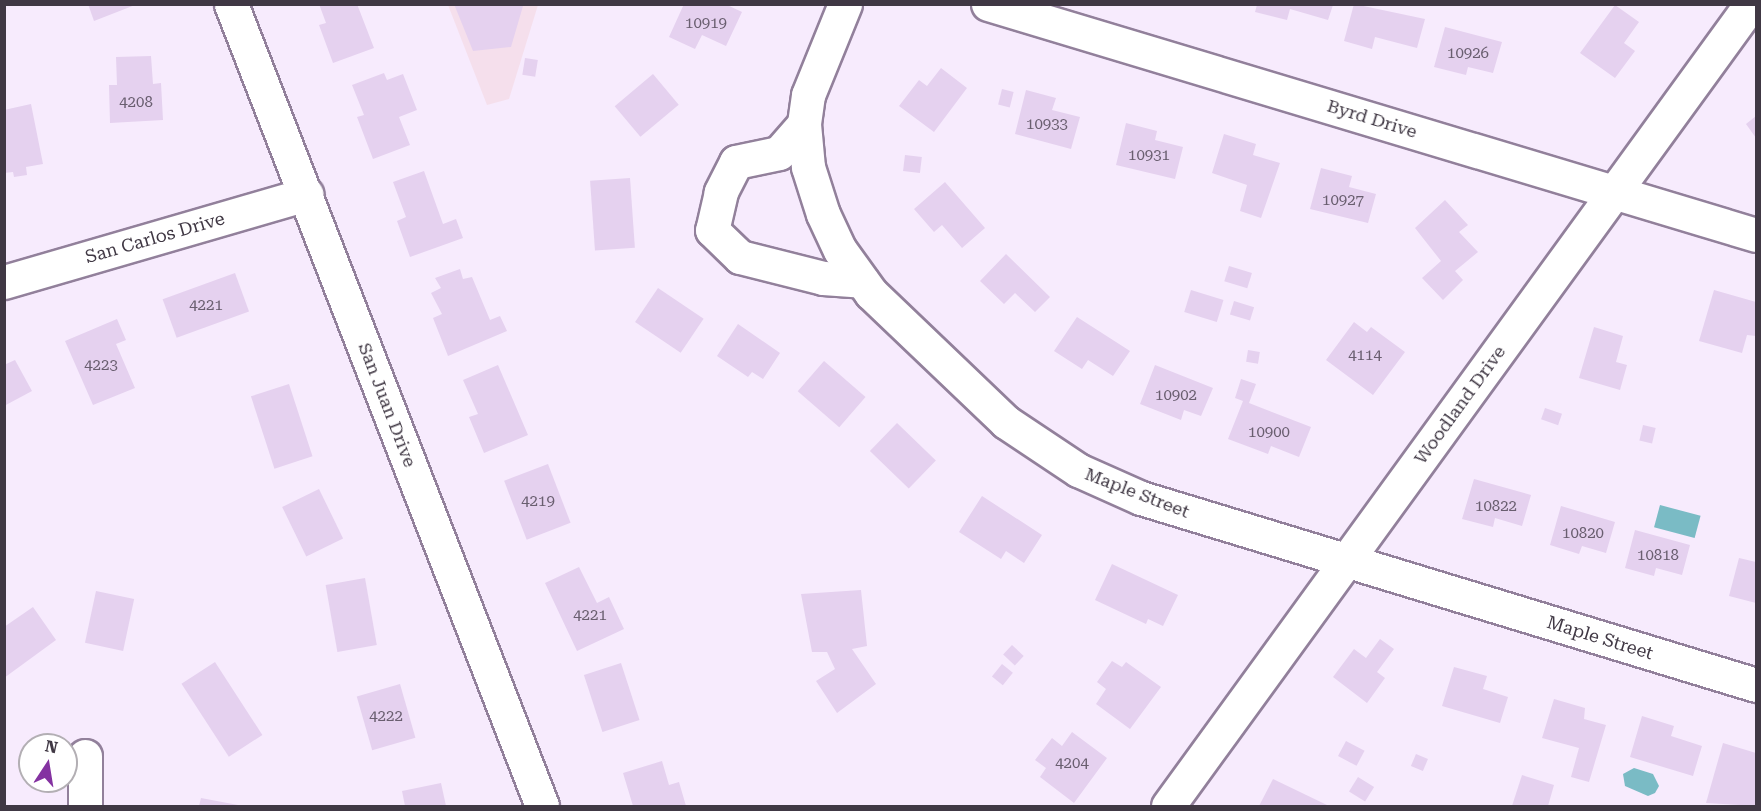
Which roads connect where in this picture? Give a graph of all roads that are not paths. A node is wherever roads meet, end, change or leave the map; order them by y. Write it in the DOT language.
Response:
graph roads {
  1 [pos="231,4"];
  2 [pos="845,4"];
  3 [pos="988,4"];
  4 [pos="1751,4"];
  5 [pos="804,124"];
  6 [pos="1616,193"];
  7 [pos="306,194"];
  8 [pos="1756,235"];
  9 [pos="862,281"];
  10 [pos="4,282"];
  11 [pos="1345,562"];
  12 [pos="1756,685"];
  13 [pos="85,756"];
  14 [pos="86,807"];
  15 [pos="542,807"];
  16 [pos="1168,807"];
  1 -- 7 [label="street, San Juan Drive"];
  2 -- 5 [label="street, Maple Street"];
  3 -- 6 [label="street, Byrd Drive"];
  4 -- 6 [label="street, Woodland Drive"];
  5 -- 9 [label="street, Maple Street"];
  5 -- 9 [label="street"];
  6 -- 8 [label="street, Byrd Drive"];
  6 -- 11 [label="street, Woodland Drive"];
  7 -- 10 [label="street, San Carlos Drive"];
  7 -- 15 [label="street, San Juan Drive"];
  9 -- 11 [label="street, Maple Street"];
  11 -- 12 [label="street, Maple Street"];
  11 -- 16 [label="street, Woodland Drive"];
  13 -- 14 [label="street"];
}
